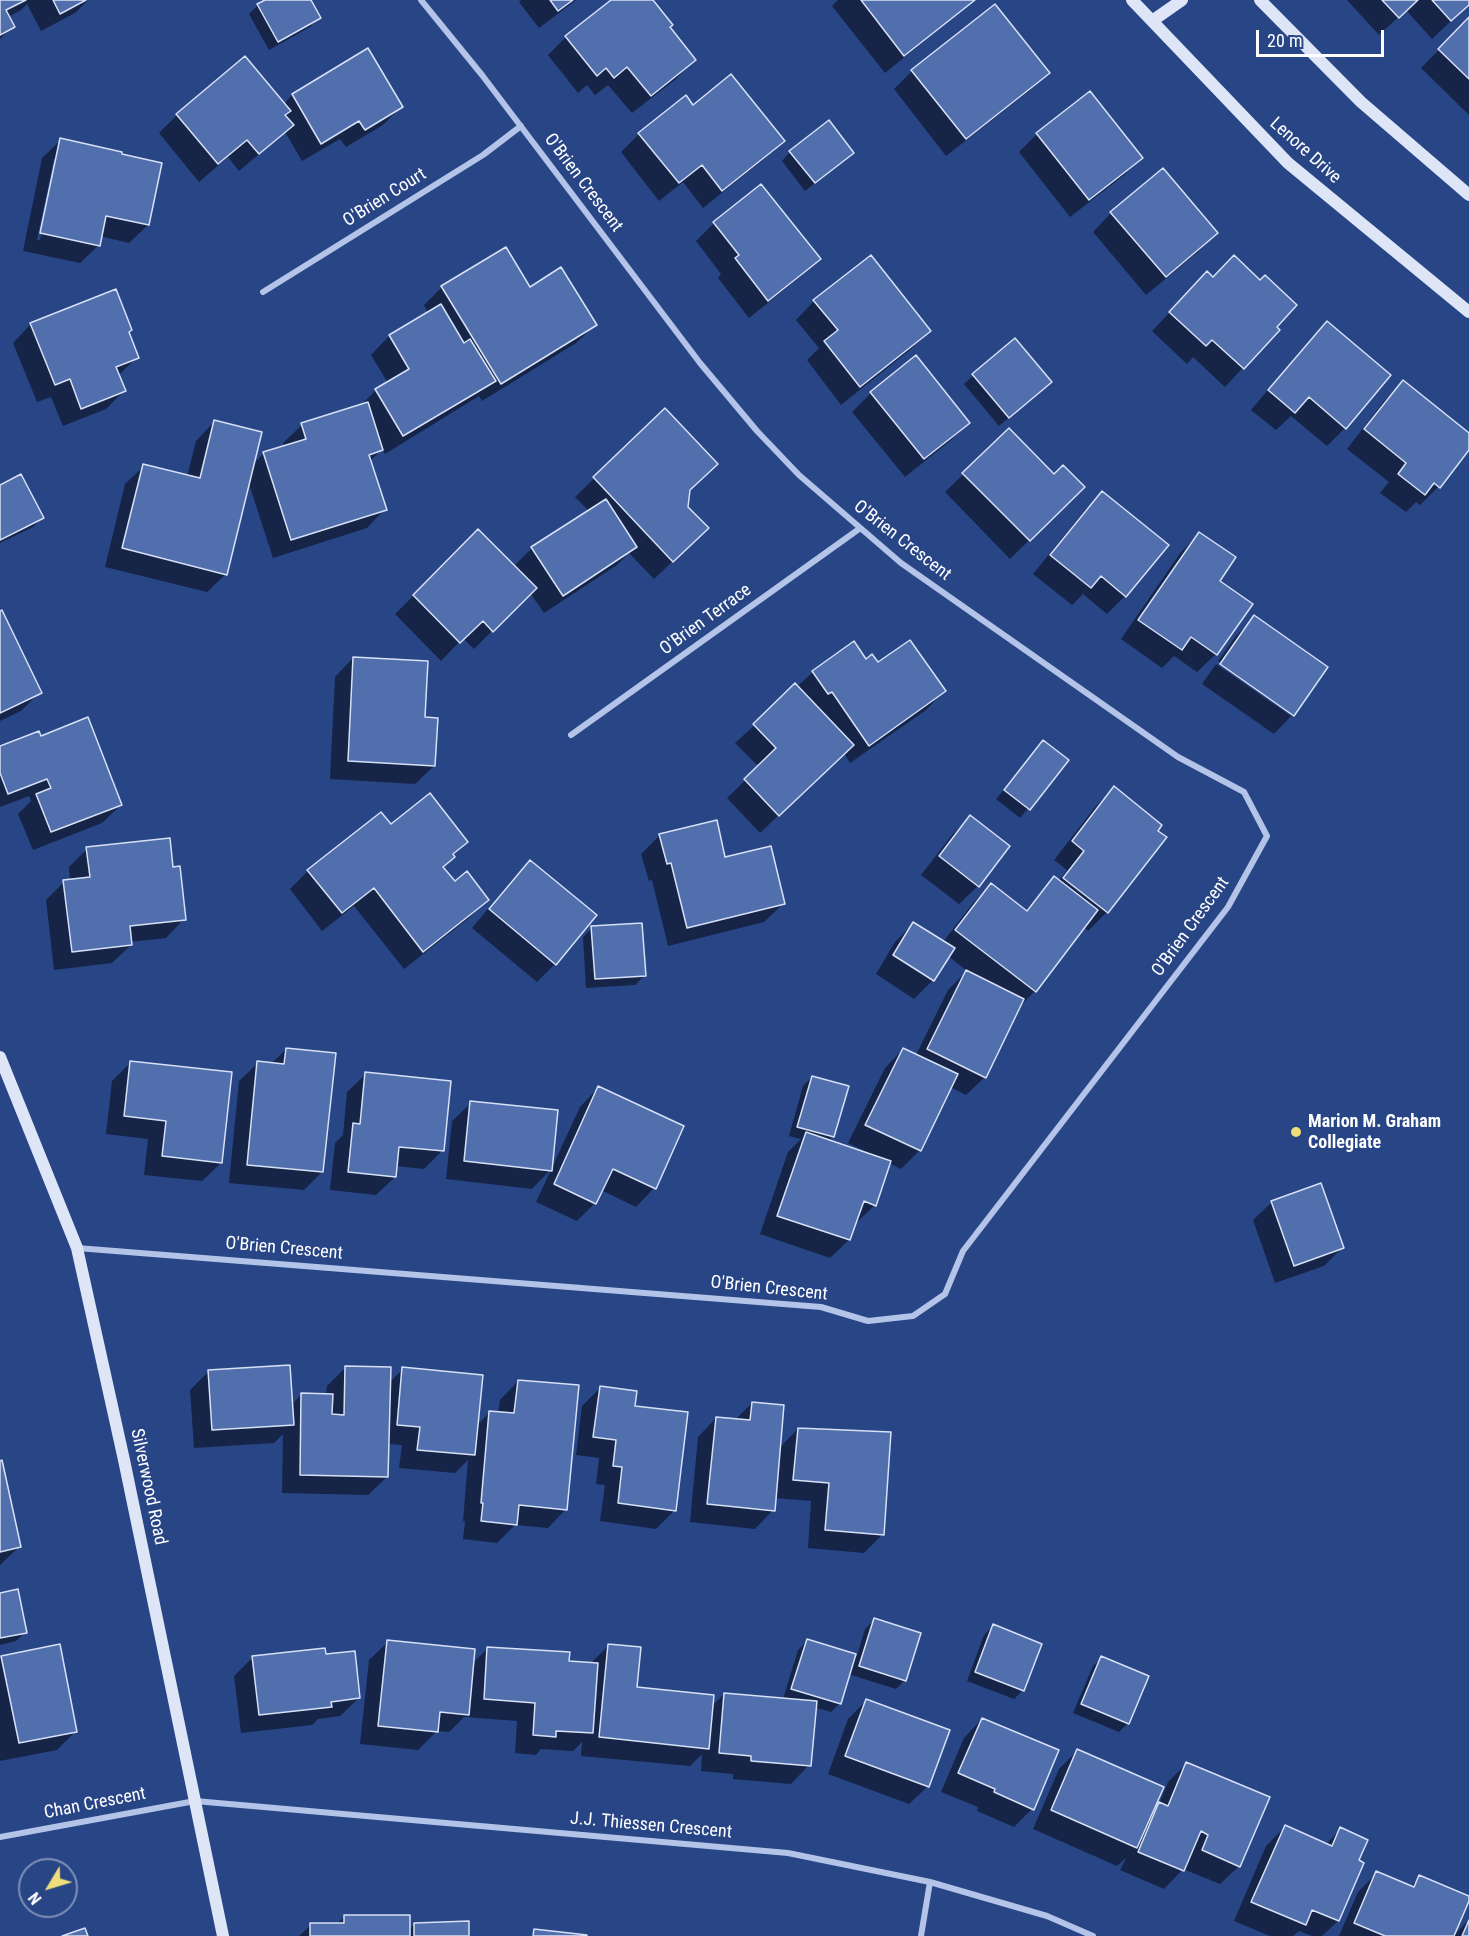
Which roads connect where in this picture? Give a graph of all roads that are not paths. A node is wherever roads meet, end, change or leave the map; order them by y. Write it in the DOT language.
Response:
graph roads {
  1 [pos="421,0"];
  2 [pos="1132,0"];
  3 [pos="1182,0"];
  4 [pos="1260,0"];
  5 [pos="1152,21"];
  6 [pos="521,126"];
  7 [pos="1469,195"];
  8 [pos="262,292"];
  9 [pos="1469,312"];
  10 [pos="859,529"];
  11 [pos="571,735"];
  12 [pos="0,1057"];
  13 [pos="77,1248"];
  14 [pos="195,1801"];
  15 [pos="0,1837"];
  16 [pos="930,1882"];
  17 [pos="223,1936"];
  18 [pos="921,1936"];
  19 [pos="1093,1936"];
  1 -- 6 [label="street, O'Brien Crescent"];
  2 -- 5 [label="street, Lenore Drive"];
  3 -- 5 [label="street"];
  4 -- 7 [label="street"];
  5 -- 9 [label="street, Lenore Drive"];
  6 -- 8 [label="street, O'Brien Court"];
  6 -- 10 [label="street, O'Brien Crescent"];
  10 -- 11 [label="street, O'Brien Terrace"];
  10 -- 13 [label="street, O'Brien Crescent"];
  12 -- 13 [label="street, Silverwood Road"];
  13 -- 14 [label="street, Silverwood Road"];
  14 -- 15 [label="street, Chan Crescent"];
  14 -- 16 [label="street, J.J. Thiessen Crescent"];
  14 -- 17 [label="street, Silverwood Road"];
  16 -- 18 [label="street"];
  16 -- 19 [label="street, J.J. Thiessen Crescent"];
}
